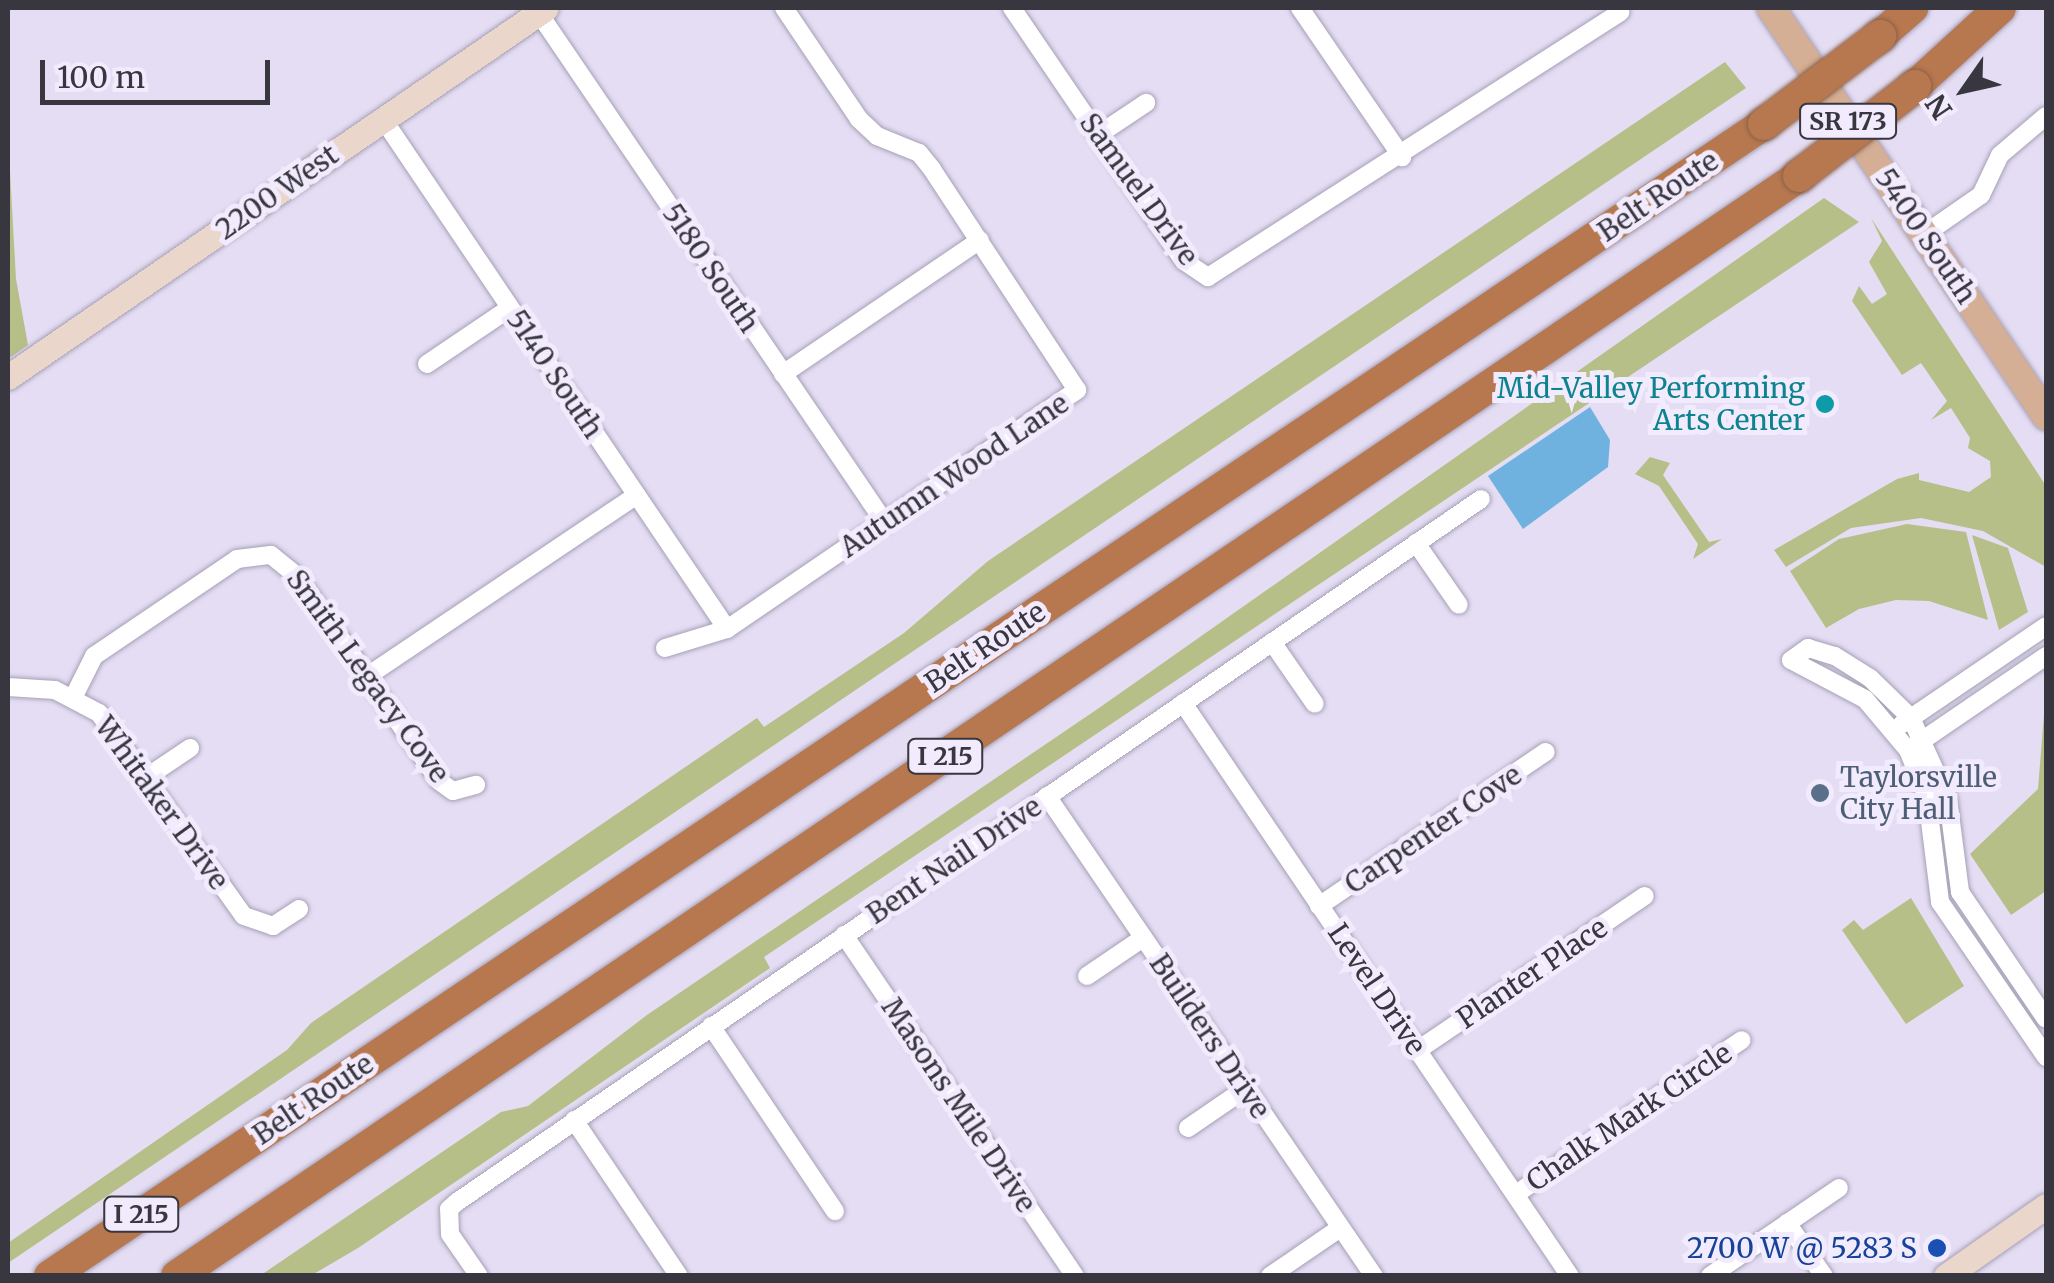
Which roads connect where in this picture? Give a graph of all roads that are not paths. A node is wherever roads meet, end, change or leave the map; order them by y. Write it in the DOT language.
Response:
graph roads {
  1 [pos="784,8"];
  2 [pos="1012,8"];
  3 [pos="1772,8"];
  4 [pos="1912,8"];
  5 [pos="2000,8"];
  6 [pos="542,10"];
  7 [pos="1308,10"];
  8 [pos="1620,12"];
  9 [pos="1146,103"];
  10 [pos="2046,116"];
  11 [pos="382,120"];
  12 [pos="1098,135"];
  13 [pos="1402,157"];
  14 [pos="1925,234"];
  15 [pos="980,240"];
  16 [pos="510,308"];
  17 [pos="427,364"];
  18 [pos="783,374"];
  19 [pos="8,377"];
  20 [pos="2046,416"];
  21 [pos="637,495"];
  22 [pos="1481,499"];
  23 [pos="885,523"];
  24 [pos="1416,544"];
  25 [pos="1459,605"];
  26 [pos="2046,626"];
  27 [pos="727,629"];
  28 [pos="1272,642"];
  29 [pos="665,648"];
  30 [pos="2046,656"];
  31 [pos="366,677"];
  32 [pos="8,687"];
  33 [pos="74,696"];
  34 [pos="1184,703"];
  35 [pos="1316,704"];
  36 [pos="1910,718"];
  37 [pos="1894,729"];
  38 [pos="1925,739"];
  39 [pos="190,748"];
  40 [pos="1908,750"];
  41 [pos="1546,752"];
  42 [pos="147,776"];
  43 [pos="476,785"];
  44 [pos="1047,796"];
  45 [pos="1645,896"];
  46 [pos="1320,906"];
  47 [pos="299,909"];
  48 [pos="844,934"];
  49 [pos="1143,938"];
  50 [pos="1088,976"];
  51 [pos="2046,1018"];
  52 [pos="711,1026"];
  53 [pos="1742,1040"];
  54 [pos="1418,1050"];
  55 [pos="2046,1057"];
  56 [pos="1245,1089"];
  57 [pos="574,1120"];
  58 [pos="1188,1128"];
  59 [pos="310,1185"];
  60 [pos="1839,1188"];
  61 [pos="1516,1194"];
  62 [pos="2046,1206"];
  63 [pos="835,1211"];
  64 [pos="1787,1222"];
  65 [pos="1340,1228"];
  66 [pos="50,1276"];
  67 [pos="177,1276"];
  68 [pos="200,1276"];
  69 [pos="479,1276"];
  70 [pos="679,1276"];
  71 [pos="1075,1276"];
  72 [pos="1270,1276"];
  73 [pos="1374,1276"];
  74 [pos="1570,1276"];
  75 [pos="1710,1276"];
  76 [pos="1824,1276"];
  77 [pos="1946,1276"];
  1 -- 15 [label="street, Autumn Wood Lane"];
  2 -- 12 [label="street, Samuel Drive"];
  3 -- 14 [label="main road, 5400 South / SR 173"];
  4 -- 66 [label="highway, Belt Route / I 215, bridge"];
  5 -- 59 [label="highway, I 215, bridge"];
  6 -- 11 [label="street, 2200 West"];
  6 -- 18 [label="street, 5180 South"];
  7 -- 13 [label="street"];
  8 -- 13 [label="street"];
  9 -- 12 [label="street"];
  10 -- 14 [label="street"];
  11 -- 16 [label="street, 5140 South"];
  11 -- 19 [label="street, 2200 West"];
  12 -- 13 [label="street, Samuel Drive"];
  14 -- 20 [label="main road, 5400 South / SR 173"];
  15 -- 18 [label="street"];
  15 -- 23 [label="street, Autumn Wood Lane"];
  16 -- 17 [label="street"];
  16 -- 21 [label="street, 5140 South"];
  18 -- 23 [label="street, 5180 South"];
  21 -- 27 [label="street, 5140 South"];
  21 -- 31 [label="street"];
  22 -- 24 [label="street, Bent Nail Drive"];
  23 -- 27 [label="street, Autumn Wood Lane"];
  24 -- 25 [label="street"];
  24 -- 28 [label="street, Bent Nail Drive"];
  26 -- 36 [label="street"];
  27 -- 29 [label="street, Autumn Wood Lane"];
  28 -- 34 [label="street, Bent Nail Drive"];
  28 -- 35 [label="street"];
  30 -- 38 [label="street"];
  31 -- 33 [label="street, Smith Legacy Cove"];
  31 -- 43 [label="street, Smith Legacy Cove"];
  32 -- 33 [label="street, Whitaker Drive"];
  33 -- 42 [label="street, Whitaker Drive"];
  34 -- 44 [label="street, Bent Nail Drive"];
  34 -- 46 [label="street, Level Drive"];
  36 -- 37 [label="street"];
  36 -- 37 [label="street"];
  36 -- 38 [label="street"];
  37 -- 40 [label="street"];
  38 -- 40 [label="street"];
  38 -- 51 [label="street"];
  39 -- 42 [label="street"];
  40 -- 55 [label="street"];
  41 -- 46 [label="street, Carpenter Cove"];
  42 -- 47 [label="street, Whitaker Drive"];
  44 -- 48 [label="street, Bent Nail Drive"];
  44 -- 49 [label="street, Builders Drive"];
  45 -- 54 [label="street, Planter Place"];
  46 -- 54 [label="street, Level Drive"];
  48 -- 52 [label="street, Bent Nail Drive"];
  48 -- 71 [label="street, Masons Mile Drive"];
  49 -- 50 [label="street"];
  49 -- 56 [label="street, Builders Drive"];
  52 -- 57 [label="street, Bent Nail Drive"];
  52 -- 63 [label="street"];
  53 -- 61 [label="street, Chalk Mark Circle"];
  54 -- 61 [label="street, Level Drive"];
  56 -- 58 [label="street"];
  56 -- 65 [label="street, Builders Drive"];
  57 -- 69 [label="street, Bent Nail Drive"];
  57 -- 70 [label="street"];
  59 -- 67 [label="highway, I 215"];
  59 -- 68 [label="highway"];
  60 -- 64 [label="street"];
  61 -- 74 [label="street, Level Drive"];
  62 -- 77 [label="street"];
  64 -- 75 [label="street"];
  64 -- 76 [label="street"];
  65 -- 72 [label="street"];
  65 -- 73 [label="street, Builders Drive"];
}
